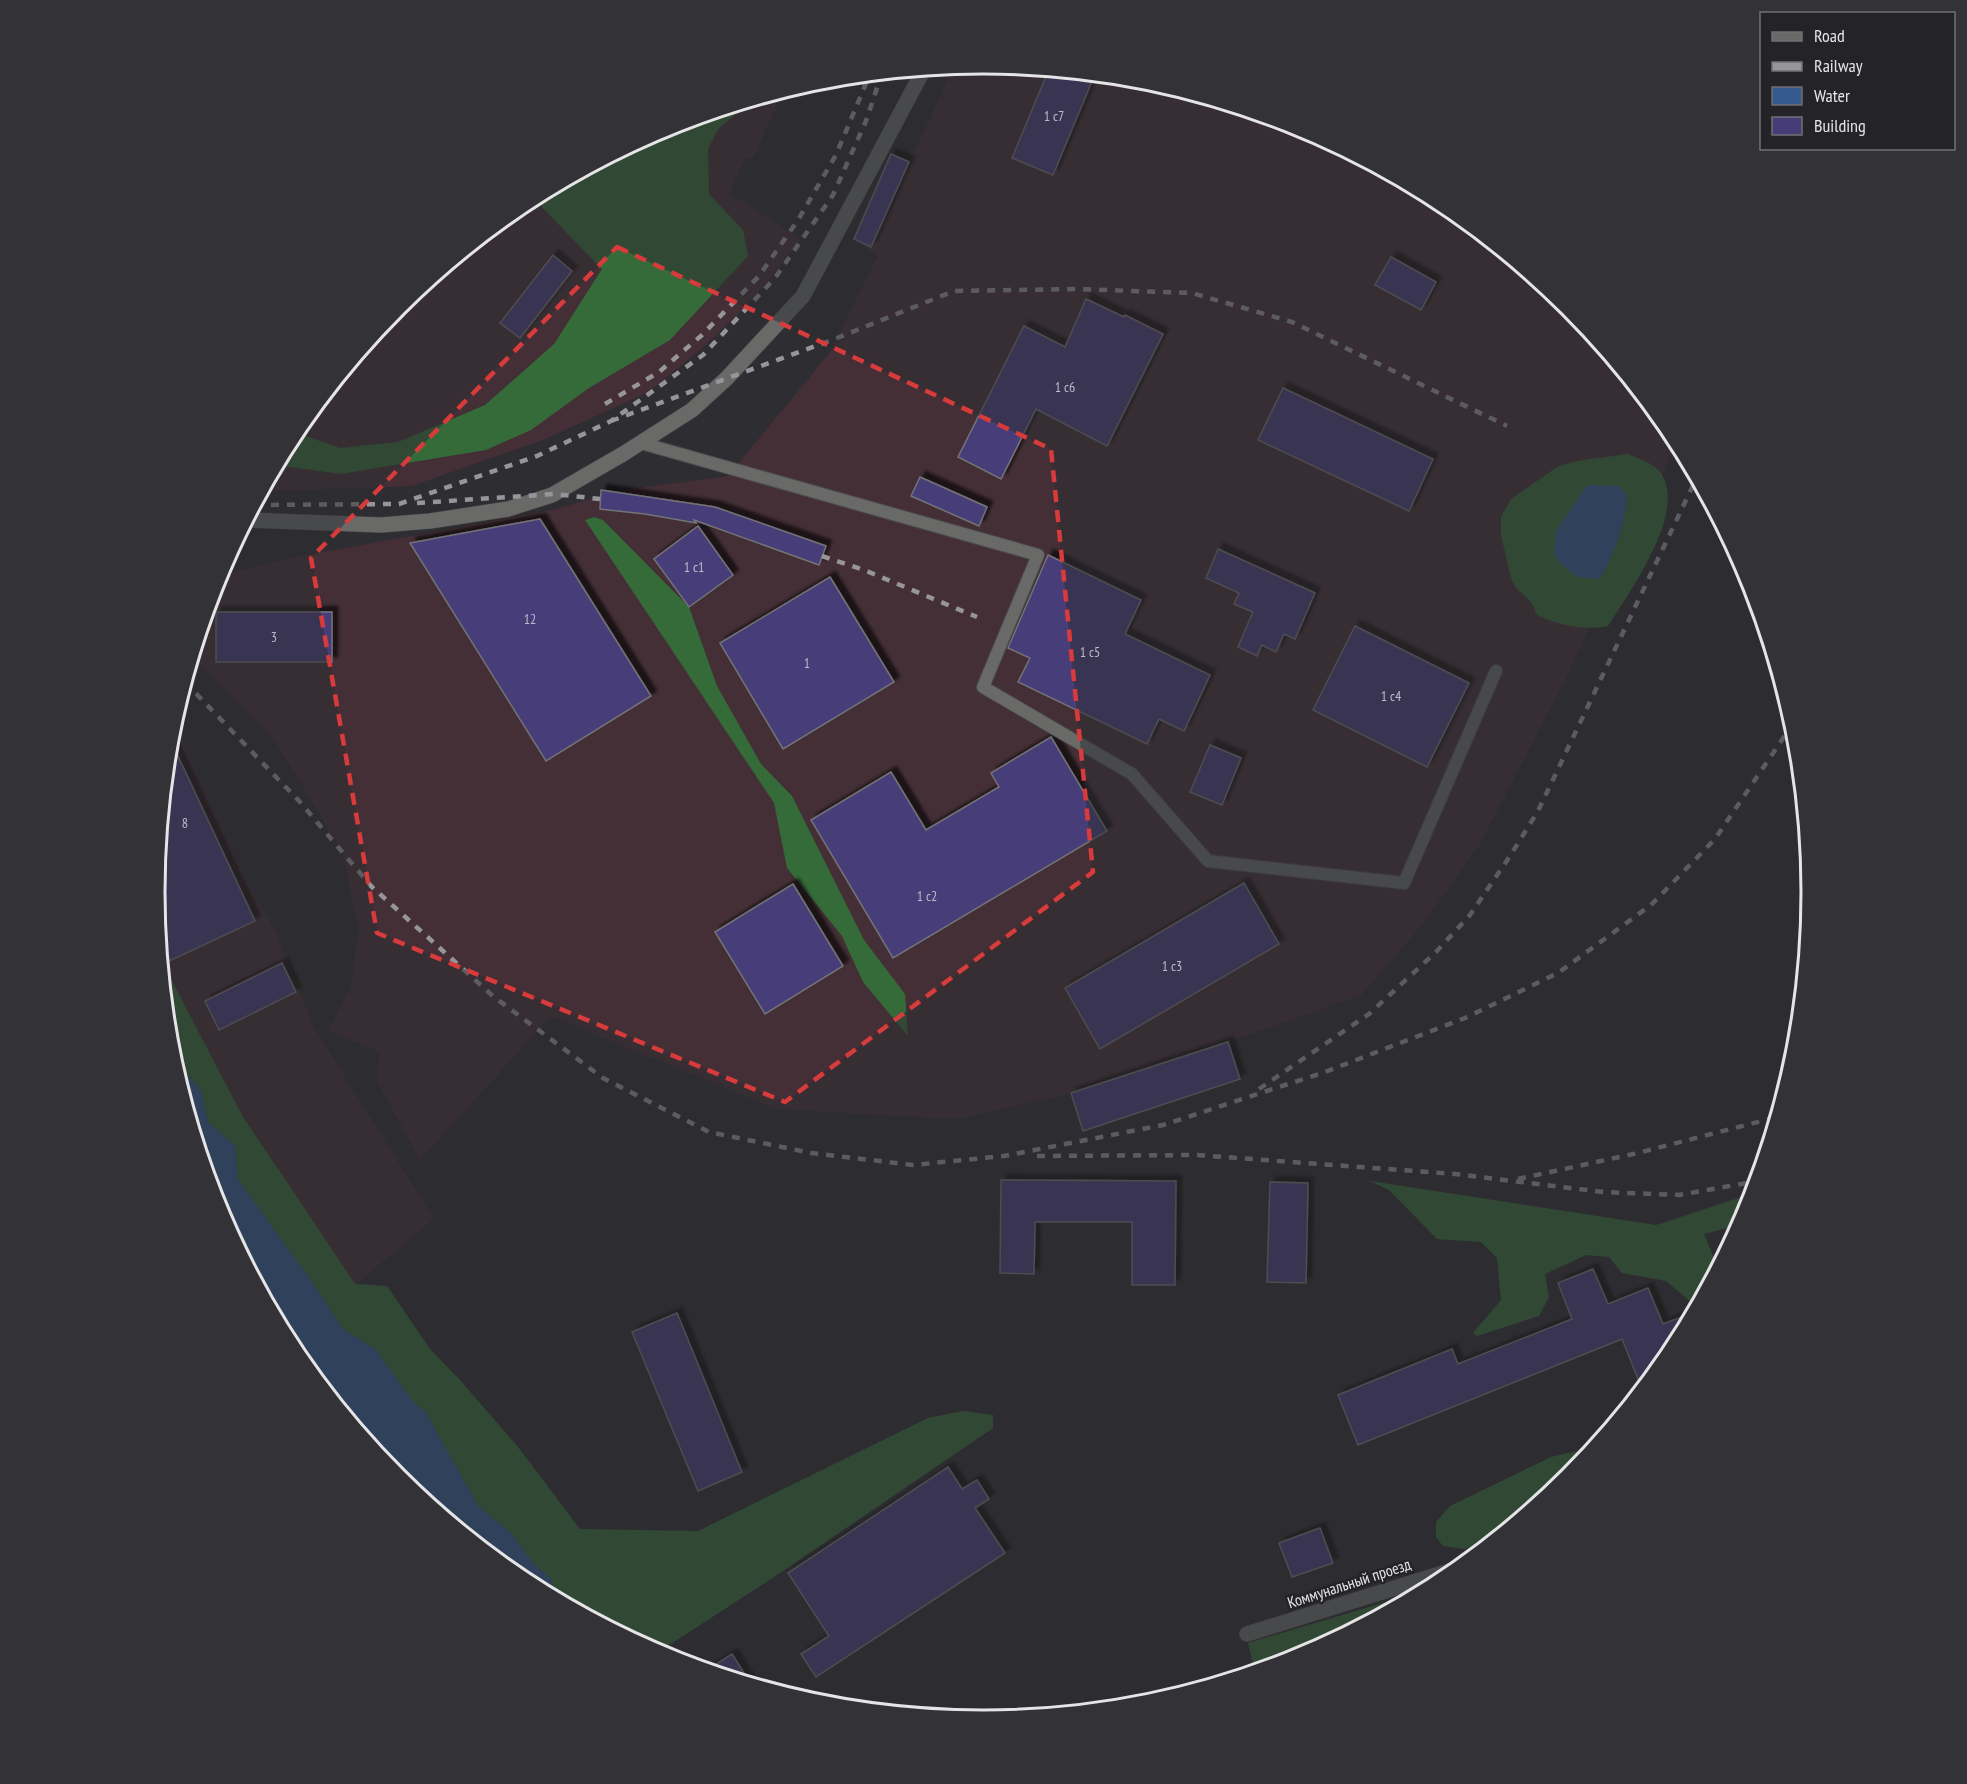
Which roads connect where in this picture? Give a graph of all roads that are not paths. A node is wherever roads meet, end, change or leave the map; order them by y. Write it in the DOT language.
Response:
graph roads {
  1 [pos="920,76"];
  2 [pos="641,443"];
  3 [pos="254,520"];
  4 [pos="1496,671"];
  5 [pos="1433,1576"];
  6 [pos="1247,1635"];
  1 -- 2 [label="street"];
  2 -- 3 [label="street"];
  2 -- 4 [label="lane"];
  5 -- 6 [label="street, Коммунальный проезд"];
}
